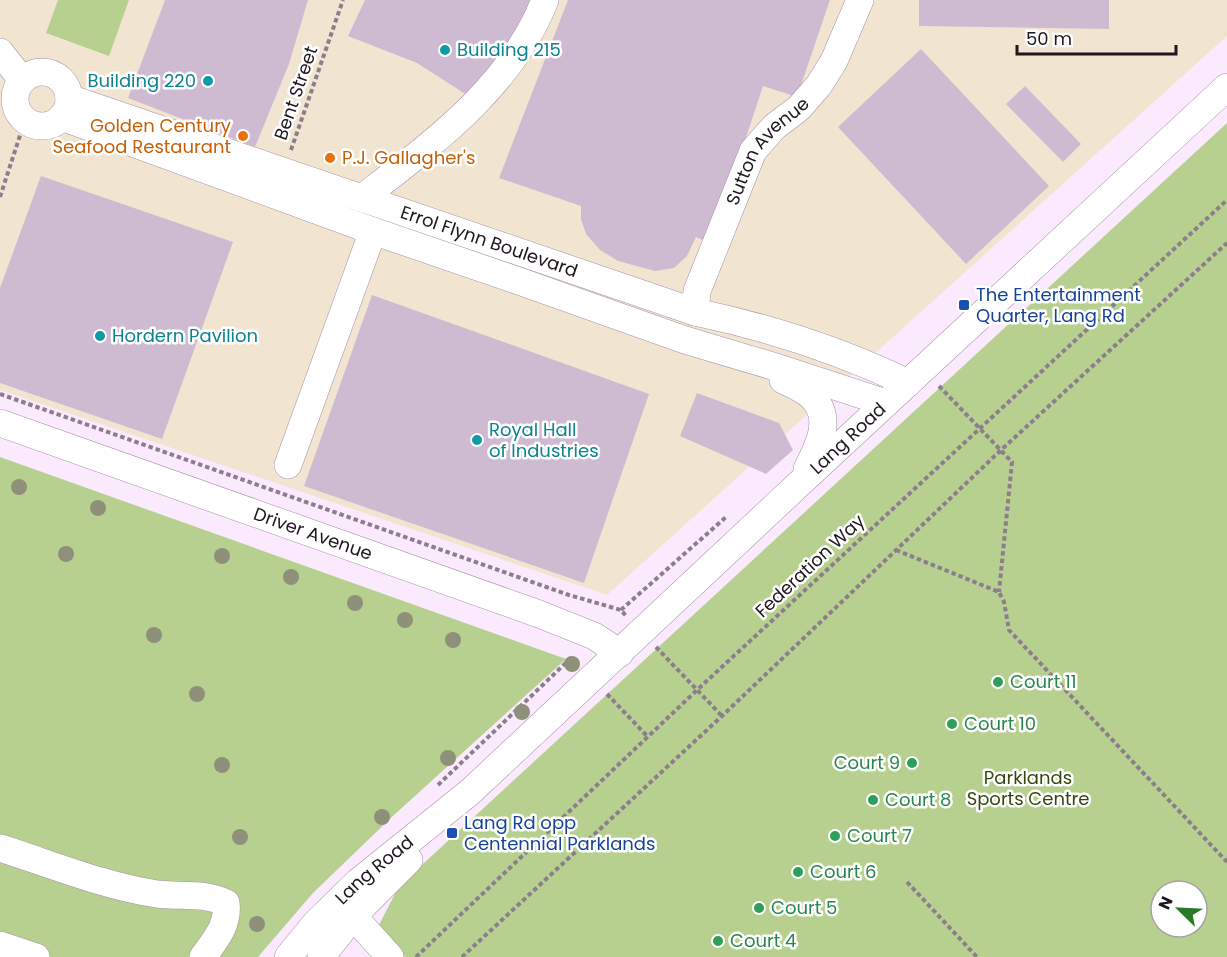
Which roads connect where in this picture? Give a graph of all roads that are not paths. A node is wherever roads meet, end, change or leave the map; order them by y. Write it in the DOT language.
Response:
graph roads {
  1 [pos="545,0"];
  2 [pos="860,0"];
  3 [pos="0,52"];
  4 [pos="22,80"];
  5 [pos="1227,87"];
  6 [pos="66,107"];
  7 [pos="362,198"];
  8 [pos="373,231"];
  9 [pos="694,312"];
  10 [pos="747,360"];
  11 [pos="908,383"];
  12 [pos="885,403"];
  13 [pos="0,423"];
  14 [pos="288,465"];
  15 [pos="800,483"];
  16 [pos="620,652"];
  17 [pos="470,792"];
  18 [pos="0,848"];
  19 [pos="395,875"];
  20 [pos="363,927"];
  21 [pos="0,945"];
  22 [pos="36,957"];
  23 [pos="203,957"];
  24 [pos="288,957"];
  25 [pos="321,957"];
  26 [pos="345,957"];
  27 [pos="390,957"];
  1 -- 7 [label="street"];
  2 -- 9 [label="street, Sutton Avenue"];
  3 -- 4 [label="street"];
  4 -- 6 [label="street"];
  4 -- 6 [label="street"];
  5 -- 11 [label="street, Lang Road"];
  6 -- 7 [label="street, Errol Flynn Boulevard"];
  6 -- 8 [label="street, Errol Flynn Boulevard"];
  7 -- 9 [label="street, Errol Flynn Boulevard"];
  8 -- 10 [label="street, Errol Flynn Boulevard"];
  8 -- 14 [label="street"];
  9 -- 11 [label="street, Errol Flynn Boulevard"];
  10 -- 12 [label="street, Errol Flynn Boulevard"];
  10 -- 15 [label="street"];
  11 -- 12 [label="street, Lang Road"];
  12 -- 15 [label="street, Lang Road"];
  13 -- 16 [label="street, Driver Avenue"];
  15 -- 16 [label="street, Lang Road"];
  16 -- 17 [label="street, Lang Road"];
  17 -- 19 [label="street, Lang Road"];
  17 -- 24 [label="street, Lang Road"];
  18 -- 23 [label="street"];
  19 -- 20 [label="street"];
  19 -- 25 [label="street, Lang Road"];
  20 -- 26 [label="street"];
  20 -- 27 [label="street"];
  21 -- 22 [label="street"];
}
